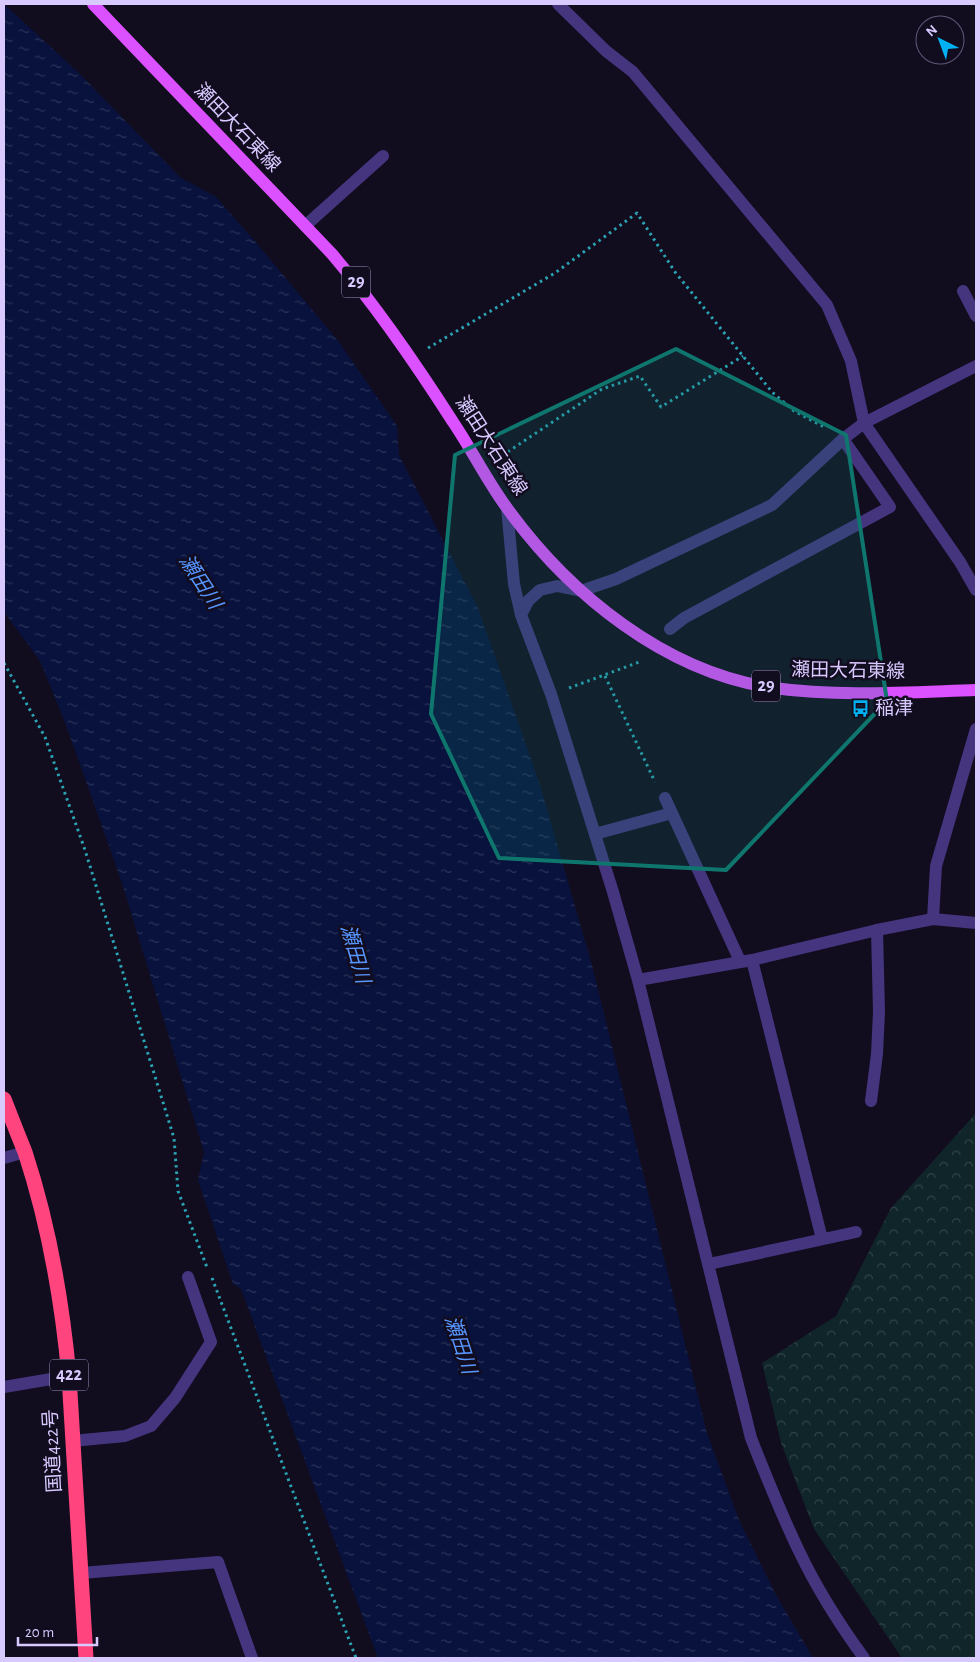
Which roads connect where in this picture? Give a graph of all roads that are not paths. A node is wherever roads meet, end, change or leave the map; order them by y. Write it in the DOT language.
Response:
graph roads {
  1 [pos="93,4"];
  2 [pos="558,4"];
  3 [pos="383,156"];
  4 [pos="305,226"];
  5 [pos="962,291"];
  6 [pos="976,316"];
  7 [pos="976,366"];
  8 [pos="864,423"];
  9 [pos="844,439"];
  10 [pos="507,508"];
  11 [pos="976,590"];
  12 [pos="581,591"];
  13 [pos="520,614"];
  14 [pos="670,629"];
  15 [pos="976,690"];
  16 [pos="976,729"];
  17 [pos="665,798"];
  18 [pos="672,813"];
  19 [pos="595,834"];
  20 [pos="932,919"];
  21 [pos="976,923"];
  22 [pos="877,930"];
  23 [pos="746,961"];
  24 [pos="638,980"];
  25 [pos="4,1099"];
  26 [pos="871,1102"];
  27 [pos="24,1152"];
  28 [pos="4,1158"];
  29 [pos="856,1232"];
  30 [pos="822,1239"];
  31 [pos="709,1264"];
  32 [pos="188,1277"];
  33 [pos="69,1376"];
  34 [pos="4,1387"];
  35 [pos="72,1441"];
  36 [pos="81,1573"];
  37 [pos="86,1658"];
  38 [pos="252,1658"];
  39 [pos="864,1658"];
  1 -- 4 [label="main road, 瀬田大石東線 / 29"];
  2 -- 8 [label="street"];
  3 -- 4 [label="street"];
  4 -- 10 [label="main road, 瀬田大石東線 / 29"];
  5 -- 6 [label="street"];
  7 -- 8 [label="street"];
  8 -- 9 [label="street"];
  8 -- 11 [label="street"];
  9 -- 12 [label="street"];
  9 -- 14 [label="street"];
  10 -- 12 [label="main road, 瀬田大石東線 / 29"];
  10 -- 13 [label="street"];
  12 -- 13 [label="street"];
  12 -- 15 [label="main road, 瀬田大石東線 / 29"];
  13 -- 19 [label="street"];
  16 -- 20 [label="street"];
  17 -- 18 [label="street"];
  18 -- 19 [label="street"];
  18 -- 23 [label="street"];
  19 -- 24 [label="street"];
  20 -- 21 [label="street"];
  20 -- 22 [label="street"];
  22 -- 23 [label="street"];
  22 -- 26 [label="street"];
  23 -- 24 [label="street"];
  23 -- 30 [label="street"];
  24 -- 31 [label="street"];
  25 -- 27 [label="highway, 国道422号 / 422"];
  27 -- 28 [label="street"];
  27 -- 33 [label="highway, 国道422号 / 422"];
  29 -- 30 [label="street"];
  30 -- 31 [label="street"];
  31 -- 39 [label="street"];
  32 -- 35 [label="street"];
  33 -- 34 [label="street"];
  33 -- 35 [label="highway, 国道422号 / 422"];
  35 -- 36 [label="highway, 国道422号 / 422"];
  36 -- 37 [label="highway, 国道422号 / 422"];
  36 -- 38 [label="street"];
}
